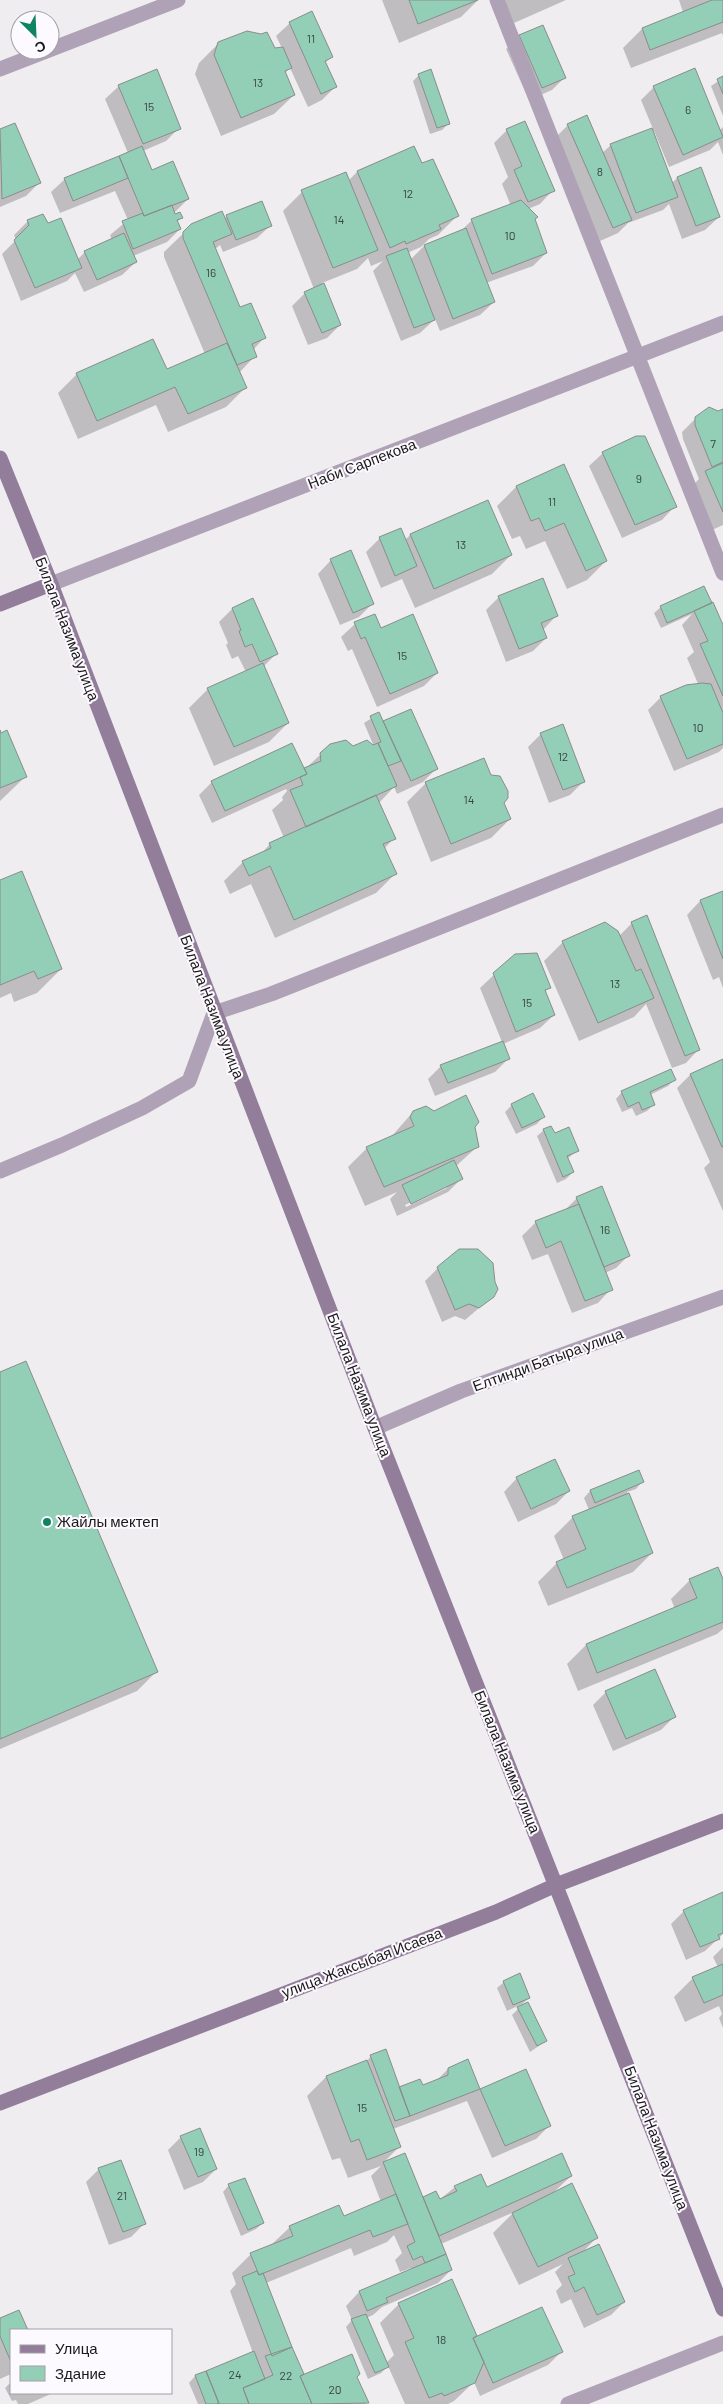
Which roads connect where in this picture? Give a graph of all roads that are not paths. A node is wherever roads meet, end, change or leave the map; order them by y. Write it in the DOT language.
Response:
graph roads {
  1 [pos="178,0"];
  2 [pos="497,0"];
  3 [pos="0,70"];
  4 [pos="723,323"];
  5 [pos="637,357"];
  6 [pos="0,458"];
  7 [pos="723,573"];
  8 [pos="51,584"];
  9 [pos="0,604"];
  10 [pos="723,815"];
  11 [pos="214,1013"];
  12 [pos="0,1170"];
  13 [pos="723,1297"];
  14 [pos="375,1428"];
  15 [pos="723,1821"];
  16 [pos="556,1886"];
  17 [pos="0,2103"];
  18 [pos="723,2309"];
  19 [pos="723,2343"];
  20 [pos="568,2404"];
  1 -- 3 [label="street"];
  2 -- 5 [label="street"];
  4 -- 5 [label="street, Наби Сарпекова"];
  5 -- 7 [label="street"];
  5 -- 8 [label="street, Наби Сарпекова"];
  6 -- 8 [label="street, Билала Назима улица"];
  8 -- 9 [label="street, Наби Сарпекова"];
  8 -- 11 [label="street, Билала Назима улица"];
  10 -- 11 [label="street"];
  11 -- 12 [label="street"];
  11 -- 14 [label="street, Билала Назима улица"];
  13 -- 14 [label="street, Елтинди Батыра улица"];
  14 -- 16 [label="street, Билала Назима улица"];
  15 -- 16 [label="street, улица Жаксыбая Исаева"];
  16 -- 17 [label="street, улица Жаксыбая Исаева"];
  16 -- 18 [label="street, Билала Назима улица"];
  19 -- 20 [label="street"];
}
